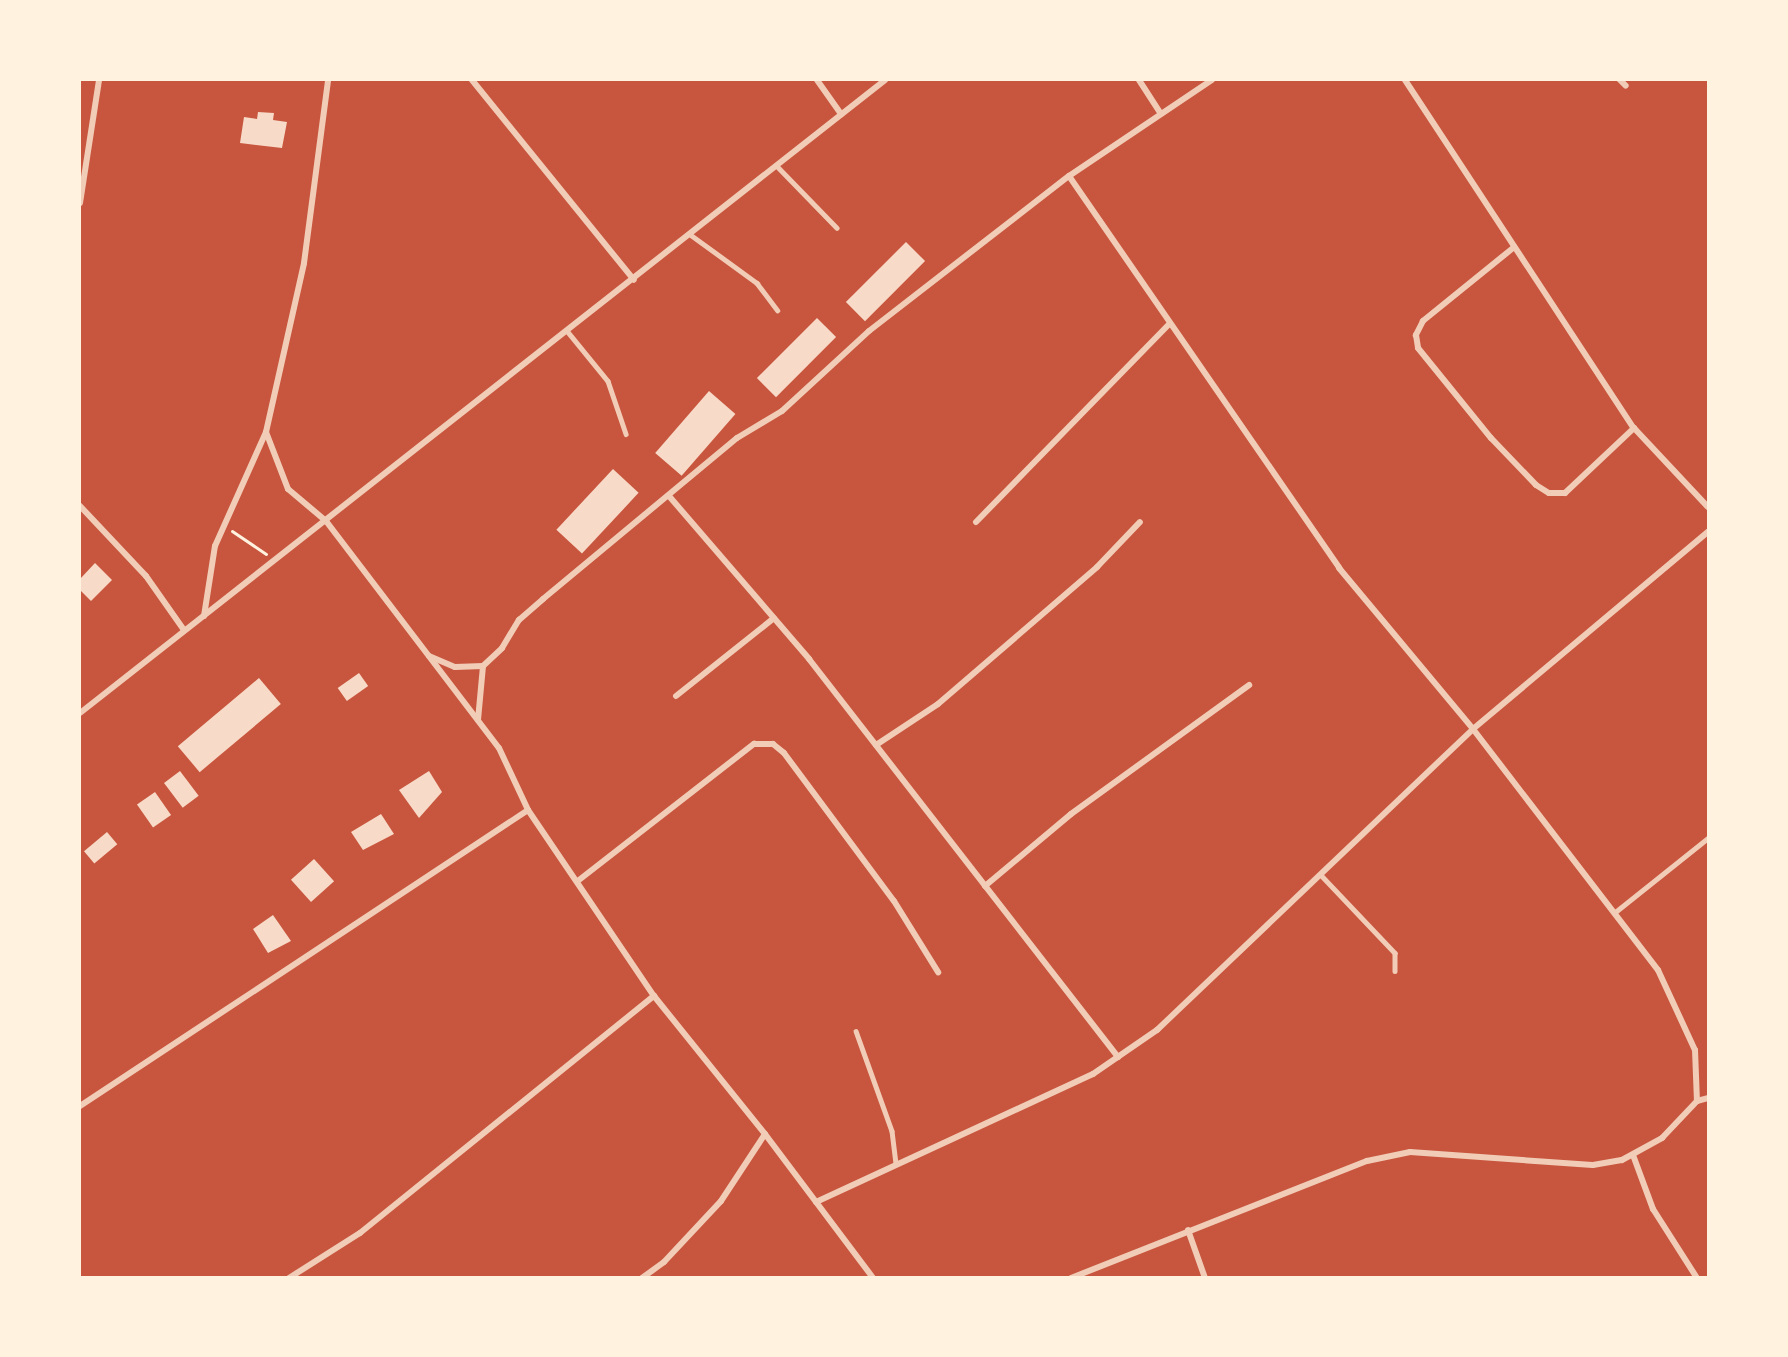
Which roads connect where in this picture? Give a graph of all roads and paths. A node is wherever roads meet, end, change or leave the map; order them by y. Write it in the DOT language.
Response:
graph roads {
  1 [pos="99,80"];
  2 [pos="328,80"];
  3 [pos="472,80"];
  4 [pos="817,80"];
  5 [pos="885,80"];
  6 [pos="1139,80"];
  7 [pos="1212,80"];
  8 [pos="1405,80"];
  9 [pos="1620,80"];
  10 [pos="1626,86"];
  11 [pos="841,114"];
  12 [pos="1161,114"];
  13 [pos="777,165"];
  14 [pos="1069,176"];
  15 [pos="80,203"];
  16 [pos="837,228"];
  17 [pos="691,235"];
  18 [pos="1513,249"];
  19 [pos="634,280"];
  20 [pos="777,310"];
  21 [pos="1169,324"];
  22 [pos="568,332"];
  23 [pos="1634,428"];
  24 [pos="266,432"];
  25 [pos="626,434"];
  26 [pos="669,496"];
  27 [pos="80,506"];
  28 [pos="1708,507"];
  29 [pos="326,521"];
  30 [pos="976,522"];
  31 [pos="1140,522"];
  32 [pos="225,524"];
  33 [pos="1708,532"];
  34 [pos="277,558"];
  35 [pos="204,616"];
  36 [pos="774,618"];
  37 [pos="184,630"];
  38 [pos="428,655"];
  39 [pos="483,666"];
  40 [pos="1248,685"];
  41 [pos="676,696"];
  42 [pos="80,713"];
  43 [pos="478,720"];
  44 [pos="1473,729"];
  45 [pos="876,745"];
  46 [pos="528,810"];
  47 [pos="1708,838"];
  48 [pos="1322,876"];
  49 [pos="579,880"];
  50 [pos="985,886"];
  51 [pos="1614,913"];
  52 [pos="1395,971"];
  53 [pos="938,972"];
  54 [pos="654,996"];
  55 [pos="856,1031"];
  56 [pos="1118,1057"];
  57 [pos="1708,1098"];
  58 [pos="1697,1101"];
  59 [pos="80,1106"];
  60 [pos="765,1134"];
  61 [pos="1633,1155"];
  62 [pos="896,1162"];
  63 [pos="816,1202"];
  64 [pos="1188,1230"];
  65 [pos="289,1278"];
  66 [pos="642,1278"];
  67 [pos="873,1278"];
  68 [pos="1071,1278"];
  69 [pos="1205,1278"];
  70 [pos="1697,1278"];
  1 -- 15 [label="street"];
  2 -- 24 [label="street"];
  3 -- 19 [label="street"];
  4 -- 11 [label="street"];
  5 -- 11 [label="street"];
  6 -- 12 [label="street"];
  7 -- 12 [label="street"];
  8 -- 18 [label="street"];
  9 -- 10 [label="street"];
  11 -- 13 [label="street"];
  12 -- 14 [label="street"];
  13 -- 16 [label="lane"];
  13 -- 17 [label="street"];
  14 -- 21 [label="street"];
  14 -- 26 [label="street"];
  17 -- 19 [label="street"];
  17 -- 20 [label="lane"];
  18 -- 23 [label="street"];
  18 -- 23 [label="street"];
  19 -- 22 [label="street"];
  21 -- 30 [label="street"];
  21 -- 44 [label="street"];
  22 -- 25 [label="lane"];
  22 -- 29 [label="street"];
  23 -- 28 [label="street"];
  24 -- 29 [label="street"];
  24 -- 32 [label="street"];
  26 -- 36 [label="street"];
  26 -- 39 [label="street"];
  27 -- 37 [label="street"];
  29 -- 34 [label="street"];
  29 -- 38 [label="street"];
  31 -- 45 [label="street"];
  32 -- 34 [label="path"];
  32 -- 35 [label="street"];
  33 -- 44 [label="street"];
  34 -- 35 [label="street"];
  35 -- 37 [label="street"];
  36 -- 41 [label="street"];
  36 -- 45 [label="street"];
  37 -- 42 [label="street"];
  38 -- 39 [label="street"];
  38 -- 43 [label="street"];
  39 -- 43 [label="street"];
  40 -- 50 [label="street"];
  43 -- 46 [label="street"];
  44 -- 48 [label="street"];
  44 -- 51 [label="street"];
  45 -- 50 [label="street"];
  46 -- 49 [label="street"];
  46 -- 59 [label="street"];
  47 -- 51 [label="lane"];
  48 -- 52 [label="lane"];
  48 -- 56 [label="street"];
  49 -- 53 [label="street"];
  49 -- 54 [label="street"];
  50 -- 56 [label="street"];
  51 -- 58 [label="street"];
  54 -- 60 [label="street"];
  54 -- 65 [label="street"];
  55 -- 62 [label="lane"];
  56 -- 62 [label="street"];
  57 -- 58 [label="street"];
  58 -- 61 [label="street"];
  60 -- 63 [label="street"];
  60 -- 66 [label="street"];
  61 -- 64 [label="street"];
  61 -- 70 [label="street"];
  62 -- 63 [label="street"];
  63 -- 67 [label="street"];
  64 -- 68 [label="street"];
  64 -- 69 [label="street"];
}
